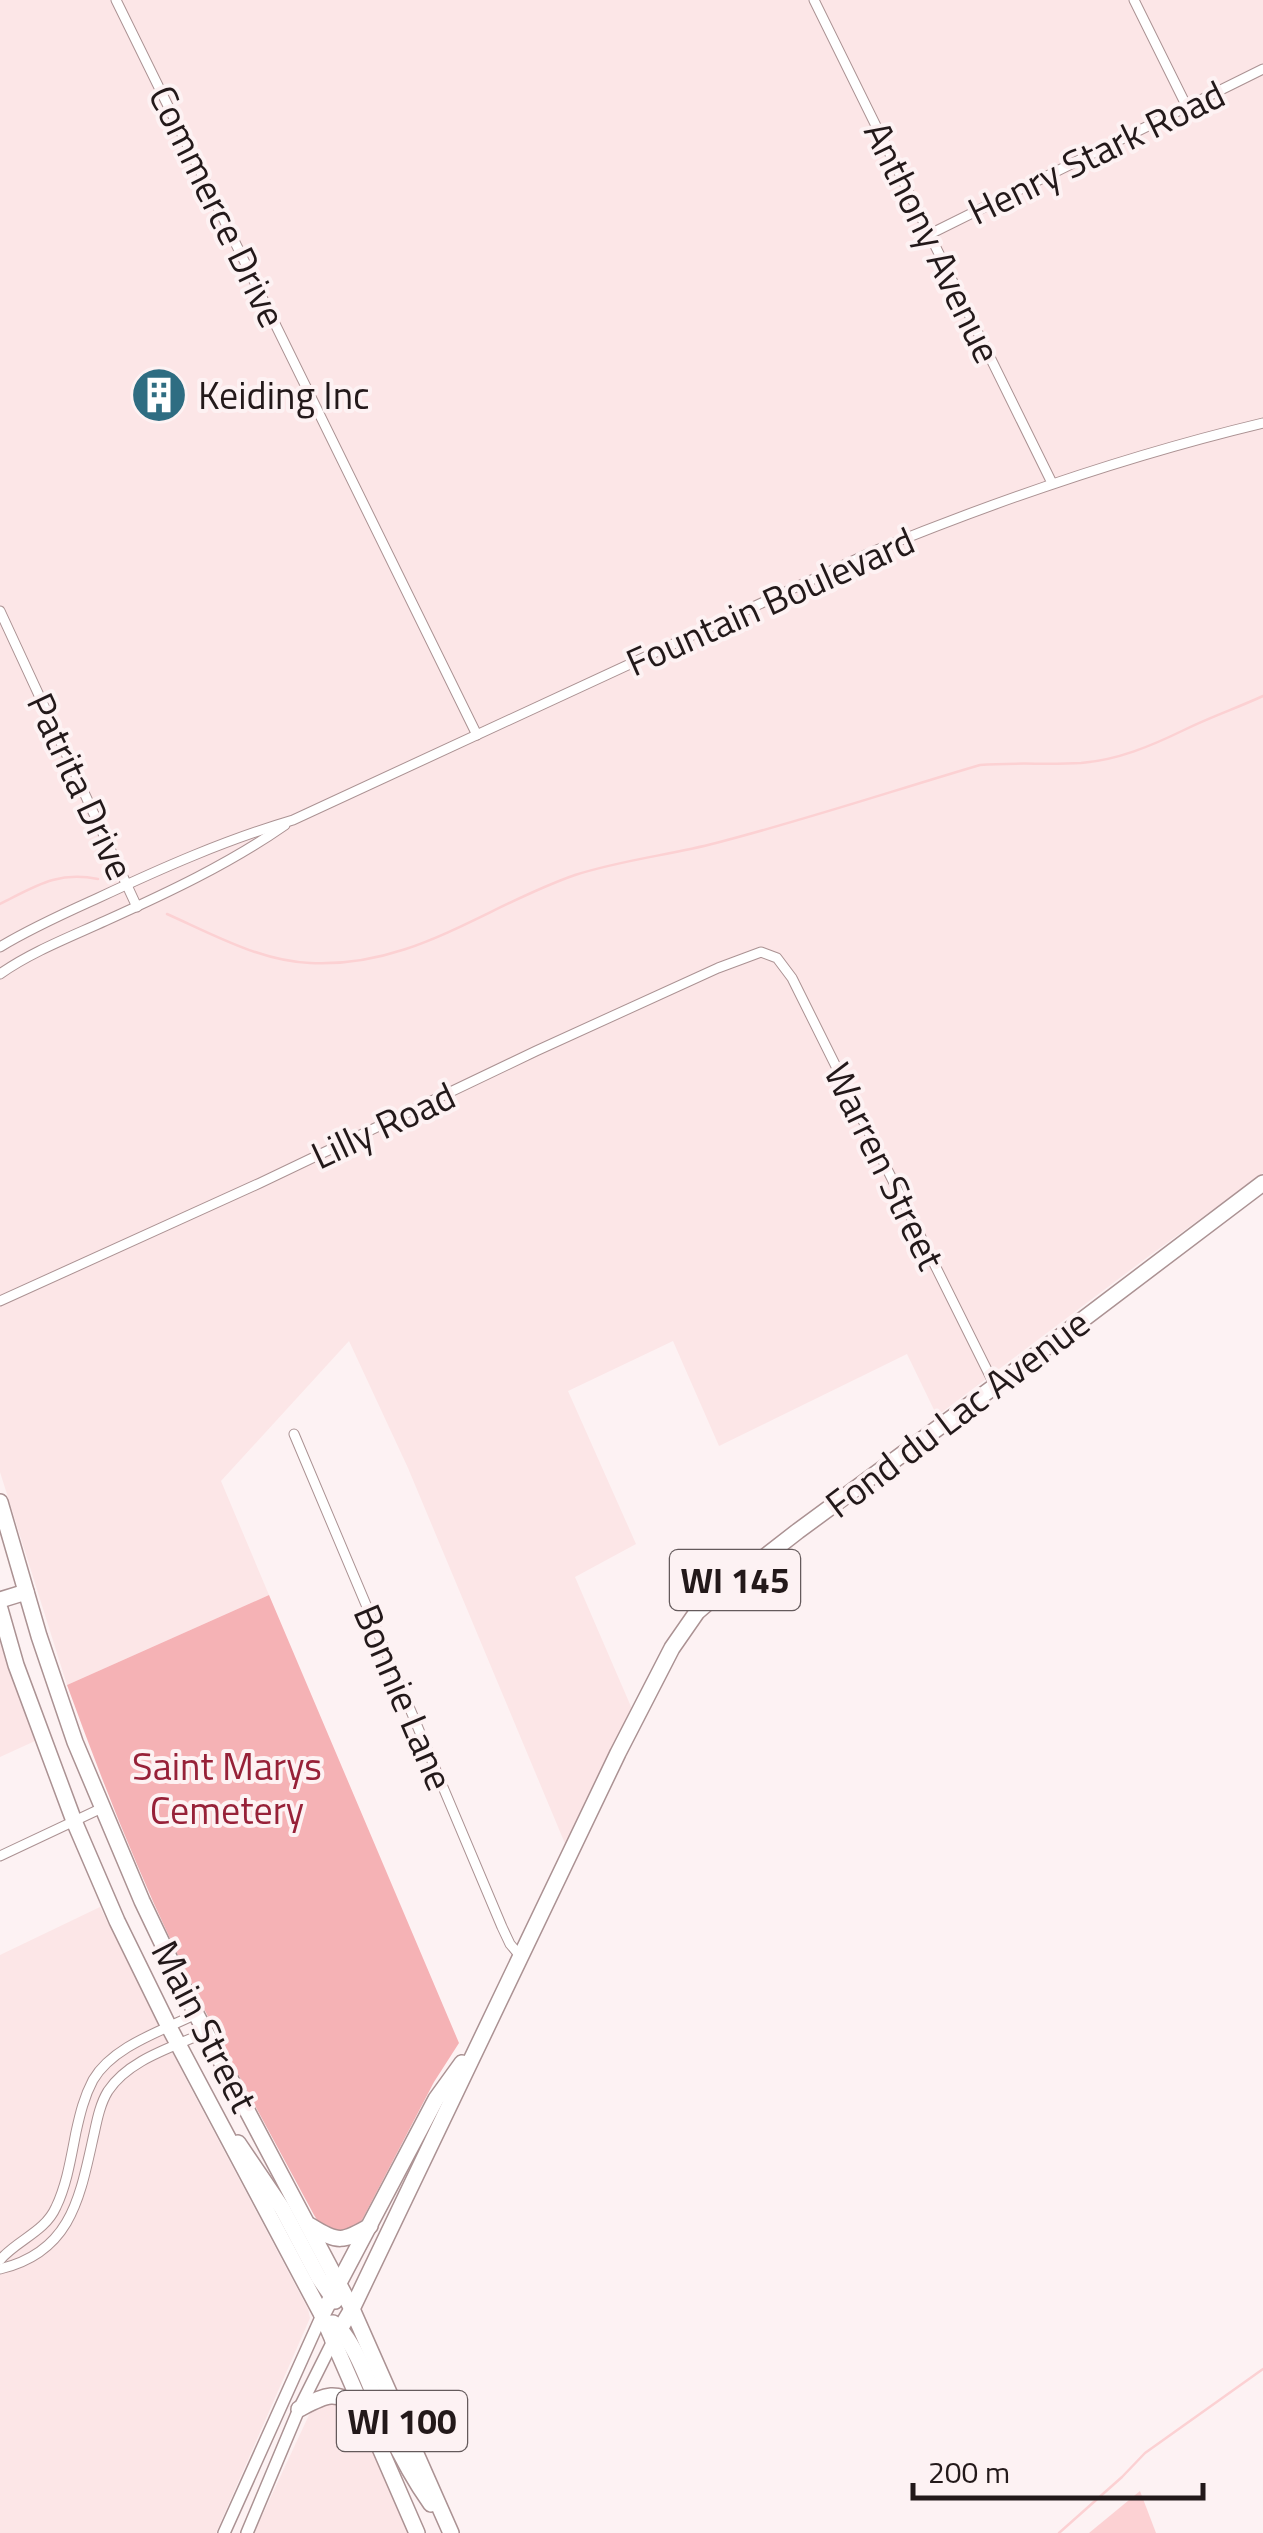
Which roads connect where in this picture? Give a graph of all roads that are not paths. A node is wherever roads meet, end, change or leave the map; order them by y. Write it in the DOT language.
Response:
graph roads {
  1 [pos="116,0"];
  2 [pos="814,0"];
  3 [pos="1134,0"];
  4 [pos="1263,69"];
  5 [pos="1186,107"];
  6 [pos="930,234"];
  7 [pos="1263,423"];
  8 [pos="1052,483"];
  9 [pos="0,612"];
  10 [pos="477,735"];
  11 [pos="293,820"];
  12 [pos="126,885"];
  13 [pos="137,907"];
  14 [pos="0,946"];
  15 [pos="766,953"];
  16 [pos="0,974"];
  17 [pos="1263,1183"];
  18 [pos="0,1301"];
  19 [pos="995,1386"];
  20 [pos="294,1434"];
  21 [pos="0,1502"];
  22 [pos="26,1592"];
  23 [pos="0,1600"];
  24 [pos="0,1610"];
  25 [pos="102,1808"];
  26 [pos="74,1822"];
  27 [pos="0,1856"];
  28 [pos="521,1958"];
  29 [pos="196,2014"];
  30 [pos="169,2028"];
  31 [pos="206,2032"];
  32 [pos="482,2036"];
  33 [pos="178,2045"];
  34 [pos="214,2113"];
  35 [pos="80,2116"];
  36 [pos="97,2120"];
  37 [pos="61,2192"];
  38 [pos="78,2198"];
  39 [pos="308,2224"];
  40 [pos="370,2226"];
  41 [pos="0,2260"];
  42 [pos="0,2268"];
  43 [pos="335,2291"];
  44 [pos="352,2309"];
  45 [pos="322,2315"];
  46 [pos="336,2334"];
  47 [pos="361,2405"];
  48 [pos="299,2409"];
  49 [pos="230,2518"];
  50 [pos="248,2530"];
  51 [pos="224,2533"];
  52 [pos="417,2533"];
  53 [pos="451,2533"];
  1 -- 10 [label="street, Commerce Drive"];
  2 -- 6 [label="street, Anthony Avenue"];
  3 -- 5 [label="street"];
  4 -- 5 [label="street, Henry Stark Road"];
  5 -- 6 [label="street, Henry Stark Road"];
  6 -- 8 [label="street, Anthony Avenue"];
  7 -- 8 [label="street, Fountain Boulevard"];
  8 -- 10 [label="street, Fountain Boulevard"];
  9 -- 12 [label="street, Patrita Drive"];
  10 -- 11 [label="street, Fountain Boulevard"];
  11 -- 12 [label="street, Fountain Boulevard"];
  11 -- 13 [label="street, Fountain Boulevard"];
  12 -- 13 [label="street, Patrita Drive"];
  12 -- 14 [label="street, Fountain Boulevard"];
  13 -- 16 [label="street, Fountain Boulevard"];
  15 -- 18 [label="street, Lilly Road"];
  15 -- 19 [label="street, Warren Street"];
  17 -- 19 [label="main road, Fond du Lac Avenue / WI 145"];
  19 -- 28 [label="main road, Fond du Lac Avenue / WI 145"];
  20 -- 28 [label="street, Bonnie Lane"];
  21 -- 22 [label="main road, Main Street"];
  22 -- 23 [label="main road"];
  22 -- 25 [label="main road, Main Street"];
  24 -- 26 [label="main road, Main Street / WI 100"];
  25 -- 26 [label="street"];
  25 -- 29 [label="main road, Main Street"];
  26 -- 27 [label="street"];
  26 -- 30 [label="main road, Main Street / WI 100"];
  28 -- 32 [label="main road, Fond du Lac Avenue / WI 145"];
  29 -- 30 [label="street"];
  29 -- 31 [label="main road, Main Street"];
  30 -- 33 [label="main road, Main Street / WI 100"];
  30 -- 35 [label="street"];
  31 -- 33 [label="street"];
  31 -- 39 [label="main road, Main Street"];
  32 -- 40 [label="main road, Fond du Lac Avenue / WI 145"];
  32 -- 44 [label="main road, Fond du Lac Avenue / WI 145"];
  33 -- 34 [label="main road, Main Street / WI 100"];
  33 -- 36 [label="street"];
  34 -- 43 [label="main road"];
  34 -- 45 [label="main road, Main Street / WI 100"];
  35 -- 36 [label="street"];
  35 -- 37 [label="street"];
  36 -- 38 [label="street"];
  37 -- 38 [label="street"];
  37 -- 41 [label="street"];
  38 -- 42 [label="street"];
  39 -- 40 [label="main road"];
  39 -- 43 [label="main road, Main Street"];
  40 -- 43 [label="main road, Fond du Lac Avenue / WI 145"];
  43 -- 44 [label="main road"];
  43 -- 45 [label="main road, Fond du Lac Avenue / WI 145"];
  44 -- 46 [label="main road, Fond du Lac Avenue"];
  44 -- 53 [label="main road, WI 100"];
  45 -- 46 [label="main road, Main Street / WI 100"];
  45 -- 49 [label="street"];
  46 -- 47 [label="main road, Main Street / WI 100"];
  46 -- 48 [label="street"];
  46 -- 53 [label="main road"];
  47 -- 48 [label="main road"];
  47 -- 52 [label="main road, Main Street / WI 100"];
  48 -- 50 [label="street"];
  49 -- 50 [label="street"];
  49 -- 51 [label="street"];
}
